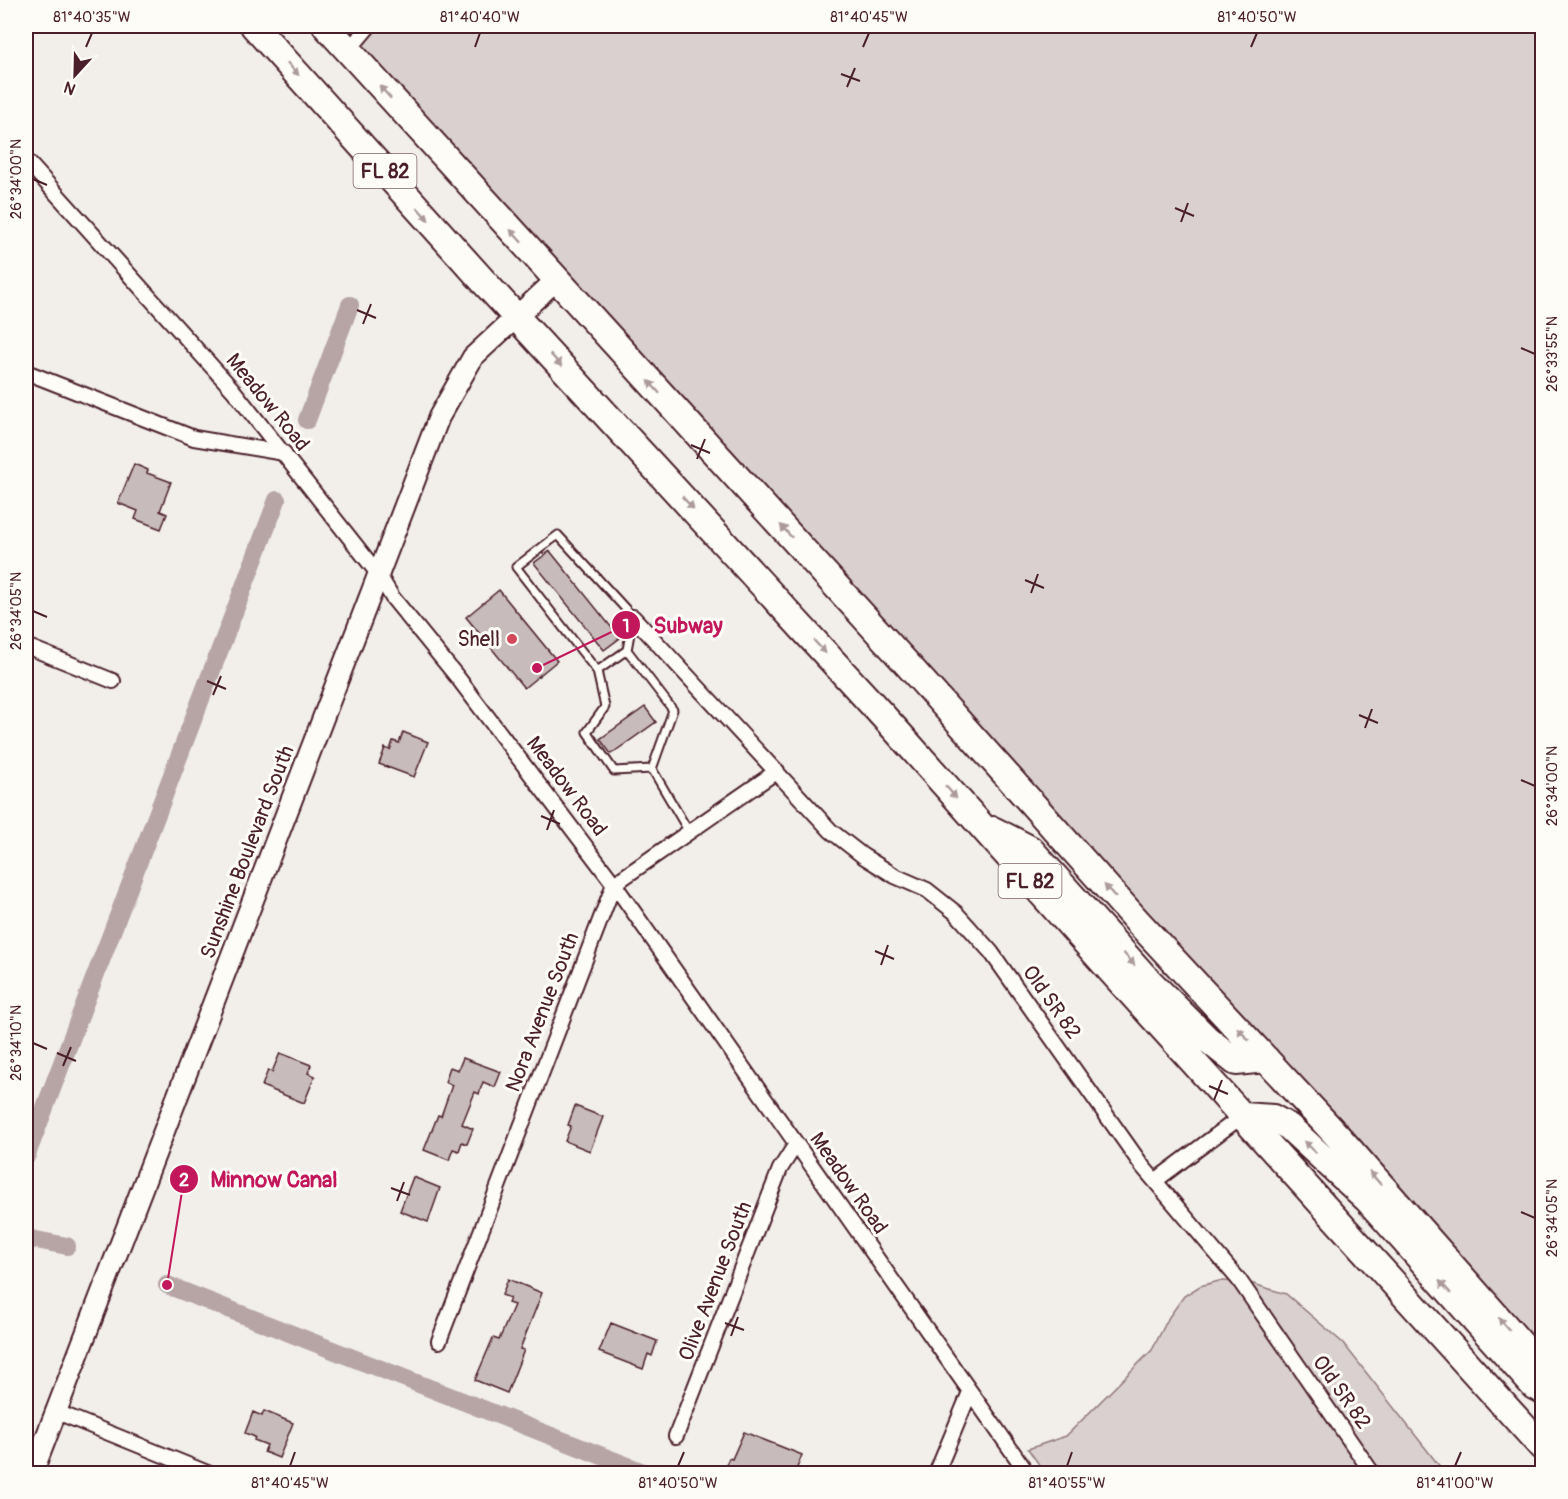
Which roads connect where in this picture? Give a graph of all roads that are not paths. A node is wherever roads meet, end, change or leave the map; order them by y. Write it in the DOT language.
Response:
graph roads {
  1 [pos="254,26"];
  2 [pos="326,26"];
  3 [pos="369,26"];
  4 [pos="348,51"];
  5 [pos="26,160"];
  6 [pos="556,280"];
  7 [pos="516,317"];
  8 [pos="26,372"];
  9 [pos="284,453"];
  10 [pos="379,575"];
  11 [pos="633,617"];
  12 [pos="26,646"];
  13 [pos="627,650"];
  14 [pos="597,670"];
  15 [pos="113,681"];
  16 [pos="652,769"];
  17 [pos="777,771"];
  18 [pos="979,823"];
  19 [pos="689,832"];
  20 [pos="614,884"];
  21 [pos="1266,1059"];
  22 [pos="1242,1116"];
  23 [pos="796,1144"];
  24 [pos="1155,1181"];
  25 [pos="439,1341"];
  26 [pos="1542,1368"];
  27 [pos="1542,1390"];
  28 [pos="970,1392"];
  29 [pos="57,1412"];
  30 [pos="676,1436"];
  31 [pos="1542,1447"];
  32 [pos="32,1473"];
  33 [pos="210,1473"];
  34 [pos="936,1473"];
  35 [pos="1028,1473"];
  36 [pos="1373,1473"];
  1 -- 7 [label="highway, FL 82, one-way"];
  2 -- 4 [label="highway, FL 82"];
  3 -- 4 [label="street"];
  6 -- 4 [label="highway, FL 82, one-way"];
  5 -- 9 [label="street, Meadow Road"];
  6 -- 7 [label="street, Sunshine Boulevard South"];
  21 -- 6 [label="highway, FL 82, one-way"];
  7 -- 10 [label="street, Sunshine Boulevard South"];
  7 -- 18 [label="highway, FL 82, one-way"];
  8 -- 9 [label="street"];
  9 -- 10 [label="street, Meadow Road"];
  10 -- 20 [label="street, Meadow Road"];
  10 -- 29 [label="street, Sunshine Boulevard South"];
  11 -- 13 [label="lane"];
  11 -- 14 [label="lane"];
  11 -- 17 [label="street, Old SR 82"];
  12 -- 15 [label="street"];
  13 -- 14 [label="lane"];
  13 -- 16 [label="lane"];
  14 -- 16 [label="lane"];
  16 -- 19 [label="lane"];
  17 -- 19 [label="street"];
  17 -- 24 [label="street, Old SR 82"];
  18 -- 21 [label="highway, one-way"];
  18 -- 22 [label="highway, FL 82"];
  19 -- 20 [label="street"];
  20 -- 23 [label="street, Meadow Road"];
  20 -- 25 [label="street, Nora Avenue South"];
  26 -- 21 [label="highway, FL 82, one-way"];
  22 -- 24 [label="street"];
  27 -- 22 [label="highway, one-way"];
  22 -- 31 [label="highway, FL 82"];
  23 -- 28 [label="street, Meadow Road"];
  23 -- 30 [label="street, Olive Avenue South"];
  24 -- 36 [label="street, Old SR 82"];
  28 -- 34 [label="street"];
  28 -- 35 [label="street, Meadow Road"];
  29 -- 32 [label="street, Sunshine Boulevard South"];
  29 -- 33 [label="street"];
}
